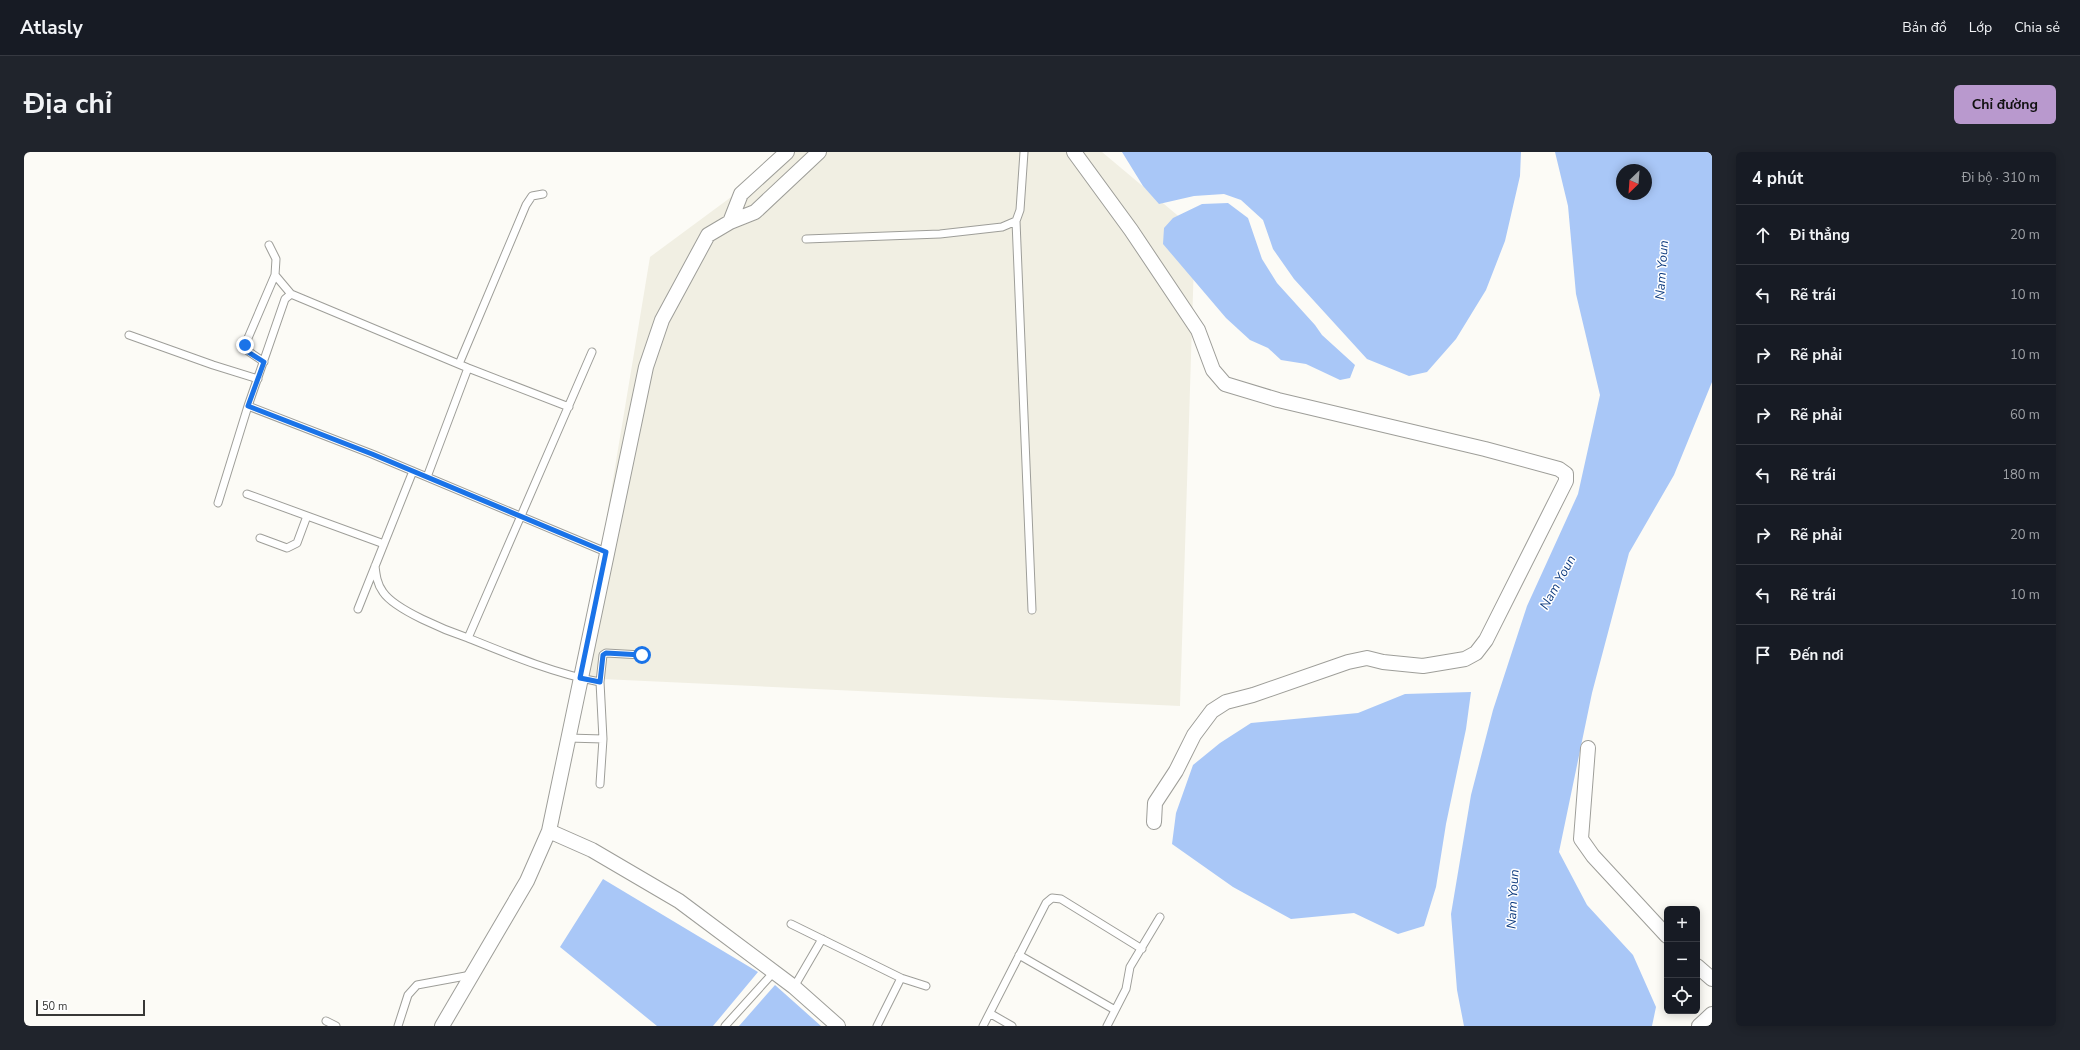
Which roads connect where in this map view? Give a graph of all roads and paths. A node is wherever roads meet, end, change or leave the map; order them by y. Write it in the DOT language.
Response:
graph roads {
  1 [pos="787,152"];
  2 [pos="819,152"];
  3 [pos="1024,152"];
  4 [pos="1074,152"];
  5 [pos="543,194"];
  6 [pos="1016,221"];
  7 [pos="730,222"];
  8 [pos="806,239"];
  9 [pos="269,245"];
  10 [pos="275,275"];
  11 [pos="291,294"];
  12 [pos="129,335"];
  13 [pos="592,352"];
  14 [pos="264,362"];
  15 [pos="459,364"];
  16 [pos="468,368"];
  17 [pos="258,379"];
  18 [pos="248,406"];
  19 [pos="568,407"];
  20 [pos="413,471"];
  21 [pos="427,477"];
  22 [pos="247,494"];
  23 [pos="218,502"];
  24 [pos="306,516"];
  25 [pos="521,516"];
  26 [pos="260,538"];
  27 [pos="384,544"];
  28 [pos="606,552"];
  29 [pos="375,566"];
  30 [pos="358,609"];
  31 [pos="1032,610"];
  32 [pos="468,638"];
  33 [pos="642,655"];
  34 [pos="580,678"];
  35 [pos="600,682"];
  36 [pos="567,738"];
  37 [pos="603,740"];
  38 [pos="1588,748"];
  39 [pos="600,784"];
  40 [pos="1154,822"];
  41 [pos="549,831"];
  42 [pos="1160,917"];
  43 [pos="791,924"];
  44 [pos="1664,933"];
  45 [pos="822,939"];
  46 [pos="1142,949"];
  47 [pos="1019,955"];
  48 [pos="1700,969"];
  49 [pos="773,973"];
  50 [pos="472,974"];
  51 [pos="901,978"];
  52 [pos="1712,979"];
  53 [pos="926,986"];
  54 [pos="794,988"];
  55 [pos="1115,1010"];
  56 [pos="990,1014"];
  57 [pos="326,1021"];
  58 [pos="336,1026"];
  59 [pos="398,1026"];
  60 [pos="442,1026"];
  61 [pos="725,1026"];
  62 [pos="838,1026"];
  63 [pos="877,1026"];
  64 [pos="983,1026"];
  65 [pos="1012,1026"];
  66 [pos="1107,1026"];
  1 -- 7 [label="street"];
  2 -- 7 [label="street"];
  3 -- 6 [label="lane"];
  4 -- 40 [label="street"];
  5 -- 15 [label="lane"];
  6 -- 8 [label="lane"];
  6 -- 31 [label="lane"];
  7 -- 28 [label="street"];
  9 -- 10 [label="lane"];
  10 -- 11 [label="lane"];
  10 -- 14 [label="lane"];
  11 -- 14 [label="lane"];
  11 -- 15 [label="lane"];
  12 -- 17 [label="lane"];
  13 -- 19 [label="lane"];
  14 -- 17 [label="lane"];
  15 -- 16 [label="lane"];
  16 -- 19 [label="lane"];
  16 -- 21 [label="lane"];
  17 -- 18 [label="lane"];
  18 -- 20 [label="lane"];
  18 -- 23 [label="lane"];
  19 -- 25 [label="lane"];
  20 -- 21 [label="lane"];
  20 -- 27 [label="lane"];
  21 -- 25 [label="lane"];
  22 -- 24 [label="lane"];
  24 -- 26 [label="lane"];
  24 -- 27 [label="lane"];
  25 -- 28 [label="lane"];
  25 -- 32 [label="lane"];
  27 -- 29 [label="lane"];
  28 -- 34 [label="street"];
  29 -- 30 [label="lane"];
  29 -- 32 [label="lane"];
  32 -- 34 [label="lane"];
  33 -- 35 [label="lane"];
  34 -- 35 [label="lane"];
  34 -- 36 [label="street"];
  35 -- 37 [label="lane"];
  36 -- 37 [label="lane"];
  36 -- 41 [label="street"];
  37 -- 39 [label="lane"];
  38 -- 44 [label="street"];
  41 -- 49 [label="street"];
  41 -- 50 [label="street"];
  42 -- 46 [label="lane"];
  43 -- 45 [label="lane"];
  45 -- 51 [label="lane"];
  45 -- 54 [label="lane"];
  46 -- 47 [label="lane"];
  46 -- 55 [label="lane"];
  47 -- 55 [label="lane"];
  47 -- 56 [label="lane"];
  48 -- 52 [label="street"];
  49 -- 54 [label="street"];
  49 -- 61 [label="lane"];
  50 -- 59 [label="lane"];
  50 -- 60 [label="street"];
  51 -- 53 [label="lane"];
  51 -- 63 [label="lane"];
  54 -- 62 [label="street"];
  55 -- 66 [label="lane"];
  56 -- 64 [label="lane"];
  56 -- 65 [label="lane"];
  57 -- 58 [label="lane"];
}
